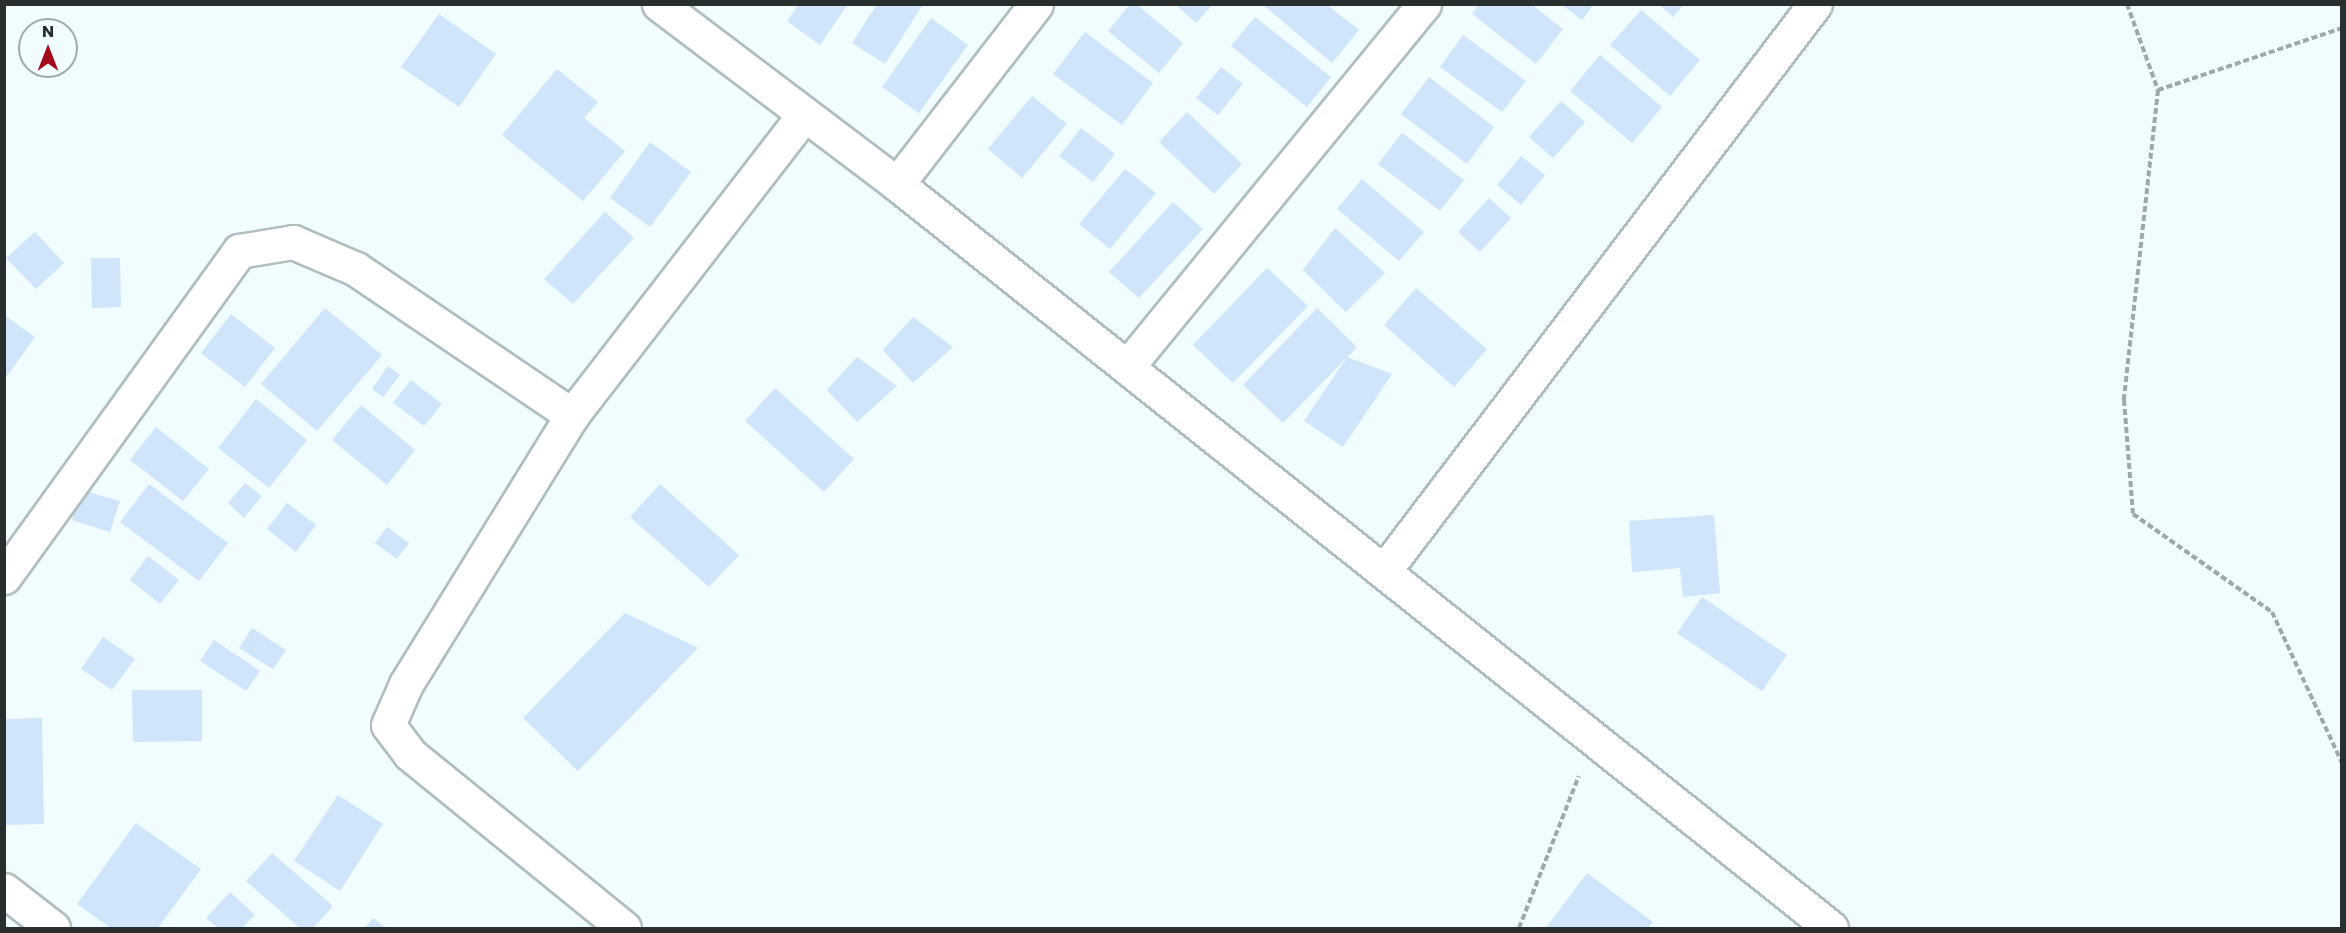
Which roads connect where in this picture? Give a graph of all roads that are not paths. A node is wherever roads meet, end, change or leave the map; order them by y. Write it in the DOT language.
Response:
graph roads {
  1 [pos="659,4"];
  2 [pos="1036,4"];
  3 [pos="1424,4"];
  4 [pos="1815,4"];
  5 [pos="803,116"];
  6 [pos="897,184"];
  7 [pos="1127,367"];
  8 [pos="572,415"];
  9 [pos="1384,571"];
  10 [pos="4,577"];
  11 [pos="4,890"];
  12 [pos="53,928"];
  13 [pos="624,928"];
  14 [pos="1831,928"];
  1 -- 5 [label="street"];
  2 -- 6 [label="street"];
  3 -- 7 [label="street"];
  4 -- 9 [label="street"];
  5 -- 6 [label="street"];
  5 -- 8 [label="street"];
  6 -- 7 [label="street"];
  7 -- 9 [label="street"];
  8 -- 10 [label="street"];
  8 -- 13 [label="street"];
  9 -- 14 [label="street"];
  11 -- 12 [label="street"];
}
